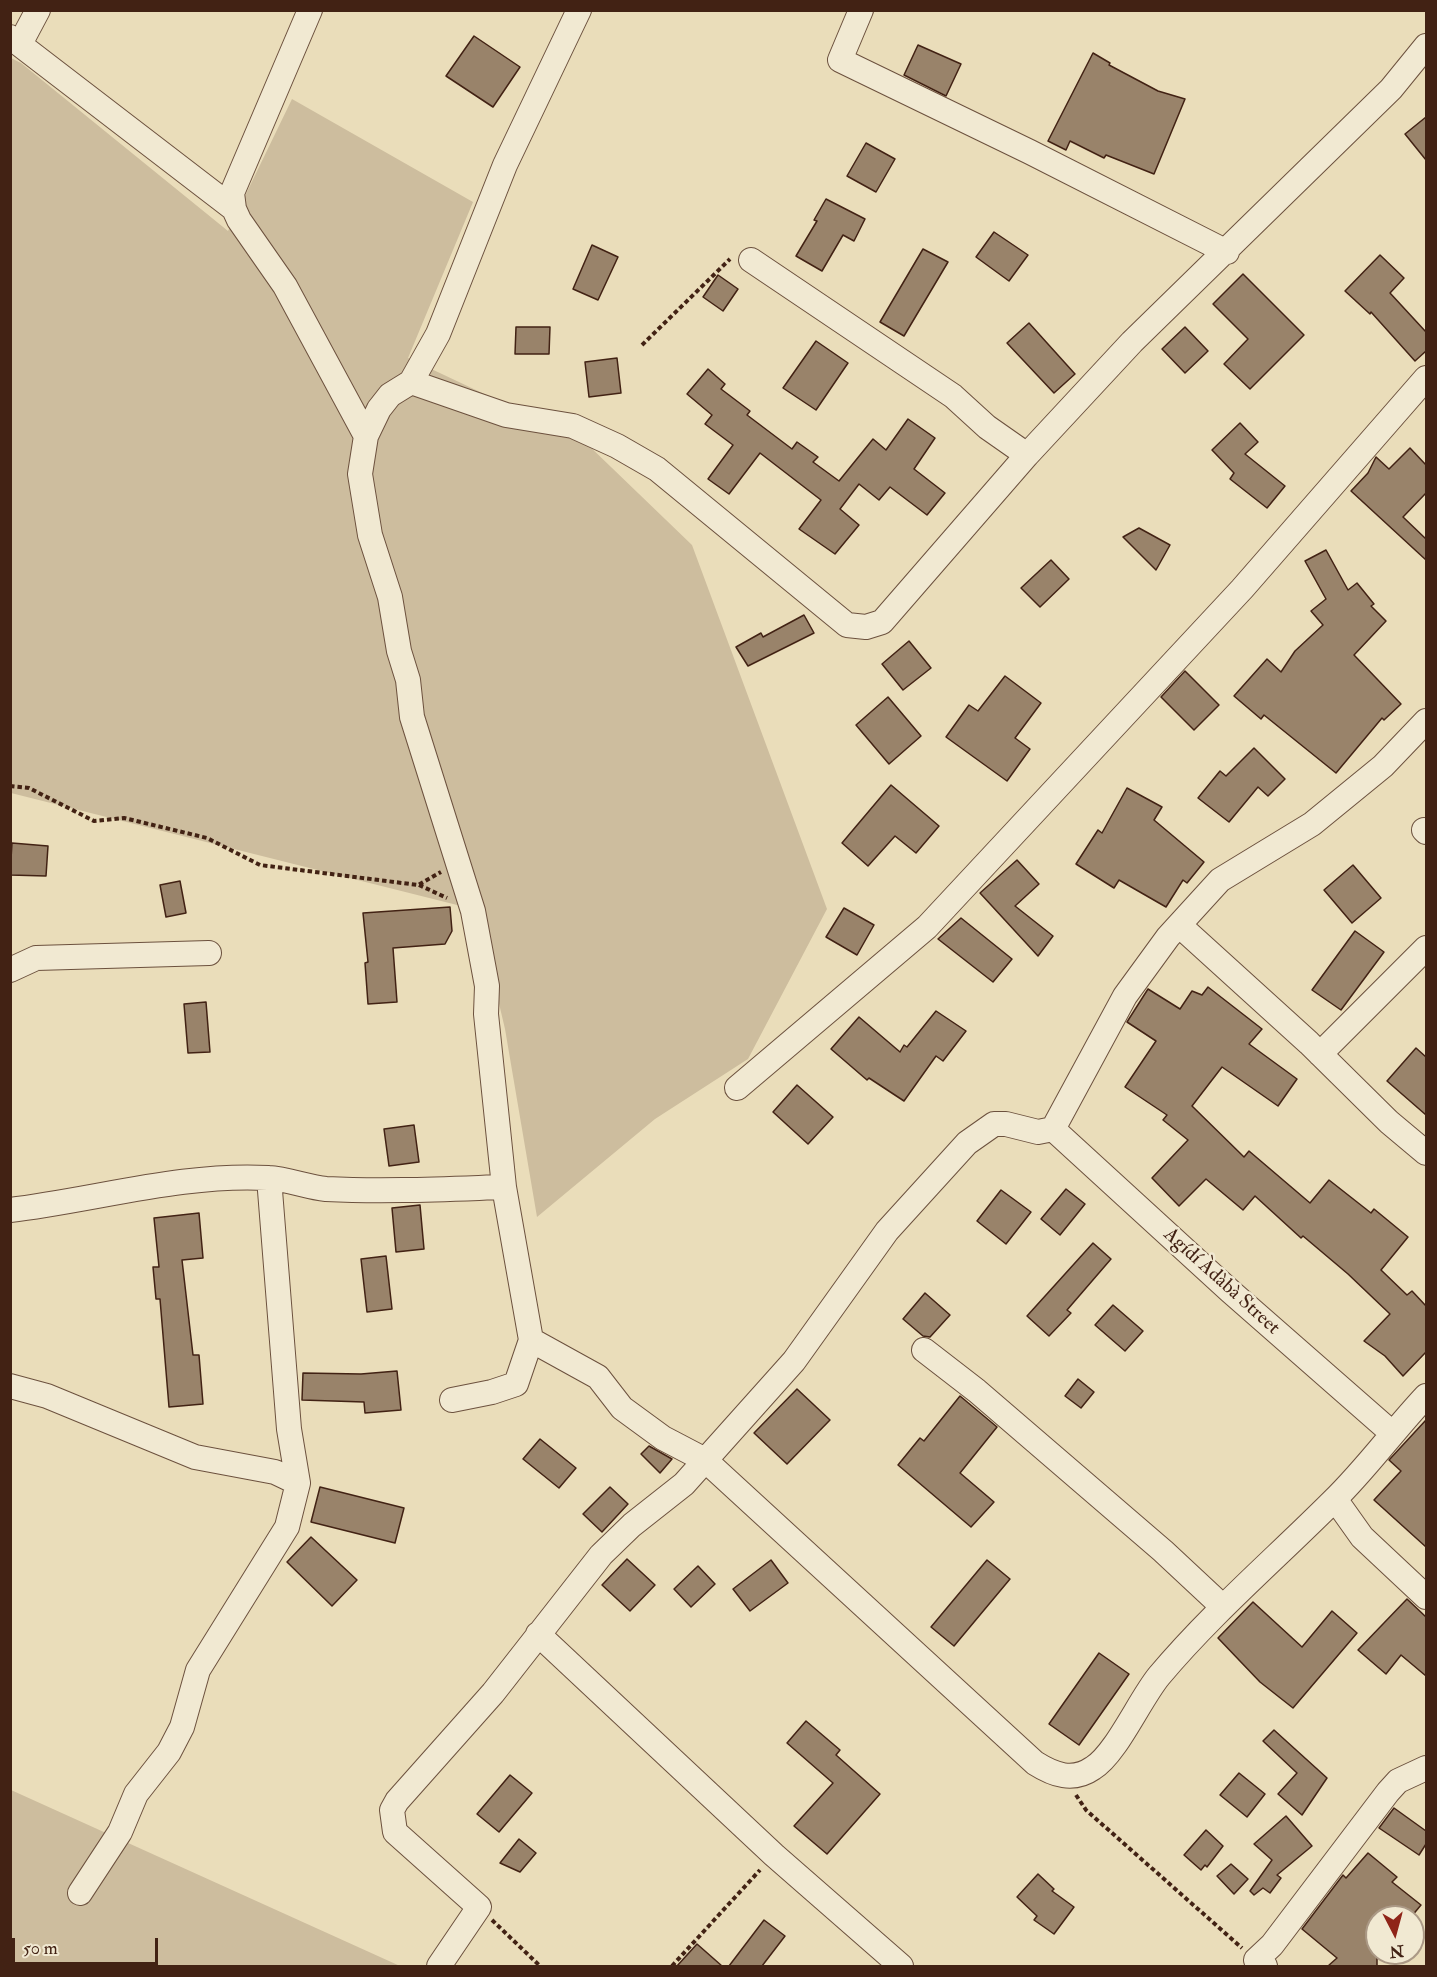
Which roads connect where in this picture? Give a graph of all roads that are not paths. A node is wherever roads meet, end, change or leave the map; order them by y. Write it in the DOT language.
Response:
graph roads {
  1 [pos="38,10"];
  2 [pos="310,10"];
  3 [pos="579,10"];
  4 [pos="861,10"];
  5 [pos="16,40"];
  6 [pos="1426,46"];
  7 [pos="234,209"];
  8 [pos="1227,252"];
  9 [pos="751,260"];
  10 [pos="1426,378"];
  11 [pos="411,381"];
  12 [pos="366,436"];
  13 [pos="1027,455"];
  14 [pos="1426,721"];
  15 [pos="1179,925"];
  16 [pos="1426,948"];
  17 [pos="209,953"];
  18 [pos="10,969"];
  19 [pos="1320,1054"];
  20 [pos="737,1088"];
  21 [pos="1053,1129"];
  22 [pos="1426,1153"];
  23 [pos="269,1178"];
  24 [pos="504,1186"];
  25 [pos="10,1210"];
  26 [pos="531,1340"];
  27 [pos="924,1350"];
  28 [pos="10,1386"];
  29 [pos="1426,1396"];
  30 [pos="452,1400"];
  31 [pos="1392,1433"];
  32 [pos="705,1460"];
  33 [pos="298,1483"];
  34 [pos="1335,1499"];
  35 [pos="1426,1597"];
  36 [pos="1223,1607"];
  37 [pos="538,1634"];
  38 [pos="1426,1771"];
  39 [pos="80,1893"];
  40 [pos="1261,1964"];
  41 [pos="439,1966"];
  42 [pos="901,1966"];
  1 -- 5 [label="street"];
  2 -- 7 [label="street"];
  3 -- 11 [label="street"];
  4 -- 8 [label="street"];
  5 -- 7 [label="street"];
  6 -- 8 [label="street"];
  7 -- 12 [label="street"];
  8 -- 13 [label="street"];
  9 -- 13 [label="street"];
  10 -- 20 [label="street"];
  11 -- 12 [label="street"];
  11 -- 13 [label="street"];
  12 -- 24 [label="street"];
  14 -- 15 [label="street"];
  15 -- 19 [label="street"];
  15 -- 21 [label="street"];
  16 -- 19 [label="street"];
  17 -- 18 [label="street"];
  19 -- 22 [label="street"];
  21 -- 31 [label="street, Agídí Àdàbà Street"];
  21 -- 32 [label="street"];
  23 -- 24 [label="street"];
  23 -- 25 [label="street"];
  23 -- 33 [label="street"];
  24 -- 26 [label="street"];
  26 -- 30 [label="street"];
  26 -- 32 [label="street"];
  27 -- 36 [label="street"];
  28 -- 33 [label="street"];
  29 -- 31 [label="street"];
  31 -- 34 [label="street"];
  32 -- 36 [label="street"];
  32 -- 37 [label="street"];
  33 -- 39 [label="street"];
  34 -- 35 [label="street"];
  34 -- 36 [label="street"];
  37 -- 41 [label="street"];
  37 -- 42 [label="street"];
  38 -- 40 [label="street"];
}
